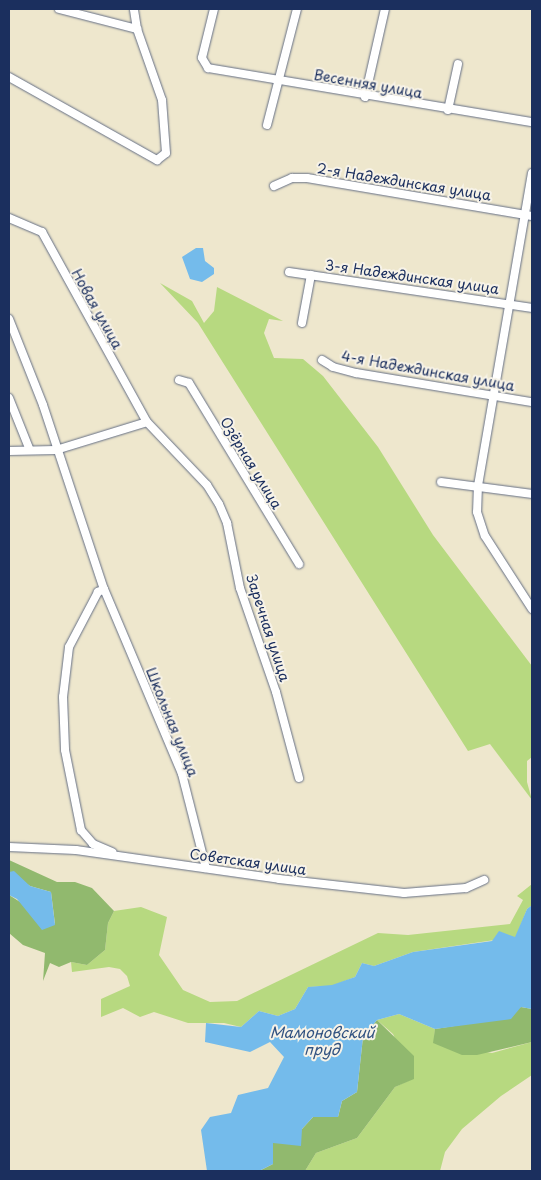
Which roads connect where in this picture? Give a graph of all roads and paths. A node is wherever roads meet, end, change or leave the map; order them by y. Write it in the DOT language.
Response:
graph roads {
  1 [pos="59,9"];
  2 [pos="134,9"];
  3 [pos="214,9"];
  4 [pos="297,9"];
  5 [pos="385,9"];
  6 [pos="137,28"];
  7 [pos="458,64"];
  8 [pos="9,77"];
  9 [pos="278,81"];
  10 [pos="365,96"];
  11 [pos="448,110"];
  12 [pos="532,122"];
  13 [pos="267,125"];
  14 [pos="532,173"];
  15 [pos="274,186"];
  16 [pos="528,215"];
  17 [pos="12,219"];
  18 [pos="289,272"];
  19 [pos="311,275"];
  20 [pos="510,304"];
  21 [pos="532,308"];
  22 [pos="9,319"];
  23 [pos="302,323"];
  24 [pos="322,360"];
  25 [pos="179,380"];
  26 [pos="493,395"];
  27 [pos="9,398"];
  28 [pos="532,402"];
  29 [pos="147,422"];
  30 [pos="29,448"];
  31 [pos="56,450"];
  32 [pos="9,451"];
  33 [pos="441,482"];
  34 [pos="478,485"];
  35 [pos="532,494"];
  36 [pos="299,564"];
  37 [pos="104,589"];
  38 [pos="532,610"];
  39 [pos="299,778"];
  40 [pos="9,848"];
  41 [pos="141,860"];
  42 [pos="206,868"];
  43 [pos="484,880"];
  1 -- 6 [label="street"];
  2 -- 6 [label="street"];
  3 -- 9 [label="street, Весенняя улица"];
  4 -- 9 [label="street"];
  5 -- 10 [label="street"];
  6 -- 8 [label="street"];
  7 -- 11 [label="street"];
  9 -- 10 [label="street, Весенняя улица"];
  9 -- 13 [label="street"];
  10 -- 11 [label="street, Весенняя улица"];
  11 -- 12 [label="street, Весенняя улица"];
  14 -- 16 [label="street"];
  15 -- 16 [label="street, 2-я Надеждинская улица"];
  16 -- 20 [label="street"];
  17 -- 29 [label="street, Новая улица"];
  18 -- 19 [label="street, 3-я Надеждинская улица"];
  19 -- 20 [label="street, 3-я Надеждинская улица"];
  19 -- 23 [label="street"];
  20 -- 21 [label="street, 3-я Надеждинская улица"];
  20 -- 26 [label="street"];
  22 -- 31 [label="street, Школьная улица"];
  24 -- 26 [label="street, 4-я Надеждинская улица"];
  25 -- 36 [label="street, Озёрная улица"];
  26 -- 28 [label="street, 4-я Надеждинская улица"];
  26 -- 34 [label="street"];
  27 -- 30 [label="street"];
  29 -- 31 [label="street"];
  29 -- 39 [label="street, Заречная улица"];
  30 -- 31 [label="street"];
  30 -- 32 [label="street"];
  31 -- 37 [label="street, Школьная улица"];
  33 -- 34 [label="street"];
  34 -- 35 [label="street"];
  34 -- 38 [label="street"];
  37 -- 41 [label="street"];
  37 -- 42 [label="street, Школьная улица"];
  40 -- 41 [label="street, Советская улица"];
  41 -- 42 [label="street, Советская улица"];
  42 -- 43 [label="street, Советская улица"];
}
